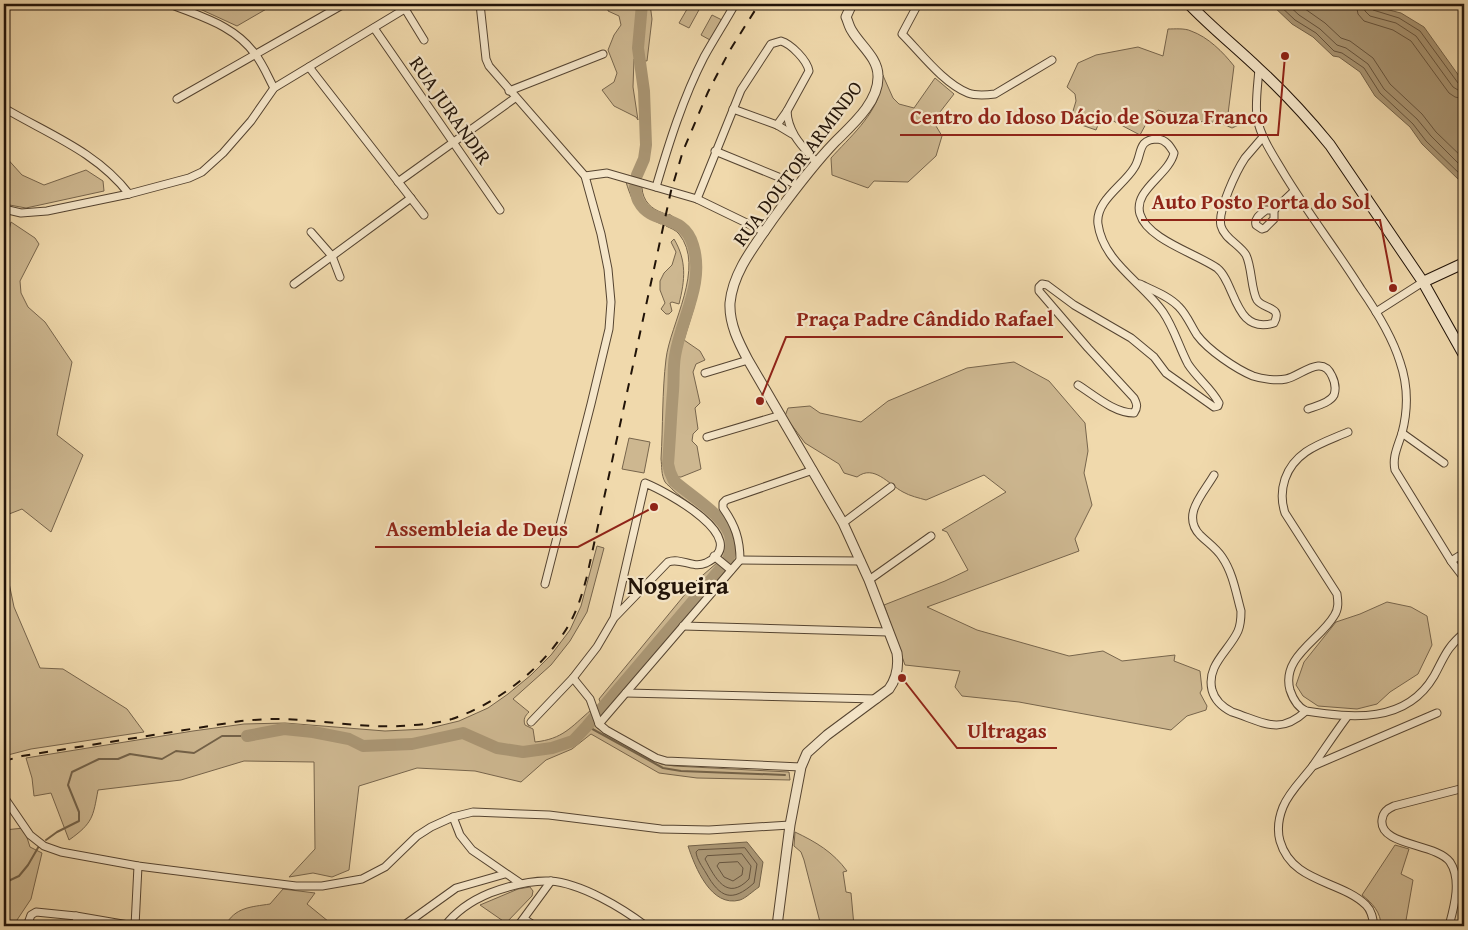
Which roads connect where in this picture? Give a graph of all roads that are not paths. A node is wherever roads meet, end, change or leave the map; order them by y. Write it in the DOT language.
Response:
graph roads {
  1 [pos="170,4"];
  2 [pos="344,4"];
  3 [pos="413,4"];
  4 [pos="480,4"];
  5 [pos="734,4"];
  6 [pos="852,4"];
  7 [pos="918,4"];
  8 [pos="1189,4"];
  9 [pos="403,6"];
  10 [pos="374,28"];
  11 [pos="424,40"];
  12 [pos="256,54"];
  13 [pos="604,54"];
  14 [pos="1052,60"];
  15 [pos="309,67"];
  16 [pos="1259,68"];
  17 [pos="274,88"];
  18 [pos="510,91"];
  19 [pos="515,98"];
  20 [pos="177,99"];
  21 [pos="4,108"];
  22 [pos="733,109"];
  23 [pos="787,111"];
  24 [pos="777,125"];
  25 [pos="792,134"];
  26 [pos="1263,137"];
  27 [pos="454,142"];
  28 [pos="715,151"];
  29 [pos="816,162"];
  30 [pos="585,176"];
  31 [pos="398,182"];
  32 [pos="798,185"];
  33 [pos="656,187"];
  34 [pos="1294,190"];
  35 [pos="129,194"];
  36 [pos="411,198"];
  37 [pos="697,199"];
  38 [pos="4,209"];
  39 [pos="500,210"];
  40 [pos="1274,210"];
  41 [pos="424,215"];
  42 [pos="310,232"];
  43 [pos="765,232"];
  44 [pos="332,256"];
  45 [pos="1464,263"];
  46 [pos="340,277"];
  47 [pos="1135,281"];
  48 [pos="1423,282"];
  49 [pos="294,284"];
  50 [pos="1376,312"];
  51 [pos="1464,355"];
  52 [pos="748,360"];
  53 [pos="705,373"];
  54 [pos="1078,385"];
  55 [pos="1308,410"];
  56 [pos="781,415"];
  57 [pos="1348,432"];
  58 [pos="1402,433"];
  59 [pos="707,438"];
  60 [pos="1444,463"];
  61 [pos="813,470"];
  62 [pos="1214,475"];
  63 [pos="892,487"];
  64 [pos="843,523"];
  65 [pos="931,536"];
  66 [pos="1464,553"];
  67 [pos="716,558"];
  68 [pos="740,560"];
  69 [pos="861,561"];
  70 [pos="1450,561"];
  71 [pos="730,569"];
  72 [pos="1464,578"];
  73 [pos="868,580"];
  74 [pos="545,584"];
  75 [pos="614,618"];
  76 [pos="683,626"];
  77 [pos="888,632"];
  78 [pos="1464,633"];
  79 [pos="573,678"];
  80 [pos="626,693"];
  81 [pos="877,699"];
  82 [pos="1303,710"];
  83 [pos="1437,713"];
  84 [pos="1347,716"];
  85 [pos="598,721"];
  86 [pos="530,722"];
  87 [pos="1312,766"];
  88 [pos="801,767"];
  89 [pos="1464,788"];
  90 [pos="4,797"];
  91 [pos="453,817"];
  92 [pos="790,825"];
  93 [pos="138,866"];
  94 [pos="505,874"];
  95 [pos="551,881"];
  96 [pos="520,883"];
  97 [pos="76,916"];
  98 [pos="524,920"];
  99 [pos="27,926"];
  100 [pos="78,926"];
  101 [pos="134,926"];
  102 [pos="404,926"];
  103 [pos="445,926"];
  104 [pos="518,926"];
  105 [pos="535,926"];
  106 [pos="646,926"];
  107 [pos="777,926"];
  108 [pos="1374,926"];
  109 [pos="1449,926"];
  1 -- 12 [label="street"];
  2 -- 12 [label="street"];
  3 -- 9 [label="street"];
  4 -- 18 [label="street"];
  5 -- 33 [label="street"];
  6 -- 29 [label="street, RUA DOUTOR ARMINDO"];
  7 -- 14 [label="street"];
  8 -- 16 [label="main road"];
  9 -- 10 [label="street"];
  9 -- 11 [label="street"];
  10 -- 15 [label="street"];
  10 -- 27 [label="street, RUA JURANDIR"];
  12 -- 17 [label="street"];
  12 -- 20 [label="street"];
  13 -- 18 [label="street"];
  15 -- 17 [label="street"];
  15 -- 31 [label="street"];
  16 -- 26 [label="street"];
  16 -- 48 [label="main road"];
  17 -- 35 [label="street"];
  18 -- 19 [label="street"];
  19 -- 27 [label="street"];
  19 -- 30 [label="street"];
  21 -- 35 [label="street"];
  22 -- 23 [label="street"];
  22 -- 24 [label="street"];
  22 -- 28 [label="street"];
  23 -- 24 [label="street"];
  23 -- 25 [label="street"];
  24 -- 25 [label="street"];
  25 -- 29 [label="street"];
  26 -- 34 [label="street"];
  26 -- 47 [label="street"];
  27 -- 31 [label="street"];
  27 -- 39 [label="street, RUA JURANDIR"];
  28 -- 32 [label="street"];
  28 -- 37 [label="street"];
  29 -- 32 [label="street, RUA DOUTOR ARMINDO"];
  30 -- 33 [label="street"];
  30 -- 74 [label="street"];
  31 -- 36 [label="street"];
  32 -- 43 [label="street, RUA DOUTOR ARMINDO"];
  33 -- 37 [label="street"];
  34 -- 40 [label="street"];
  34 -- 50 [label="street"];
  35 -- 38 [label="street"];
  36 -- 41 [label="street"];
  36 -- 44 [label="street"];
  37 -- 43 [label="street"];
  42 -- 44 [label="street"];
  43 -- 52 [label="street, RUA DOUTOR ARMINDO"];
  44 -- 46 [label="street"];
  44 -- 49 [label="street"];
  45 -- 48 [label="main road"];
  47 -- 54 [label="street"];
  47 -- 55 [label="street"];
  48 -- 50 [label="street"];
  48 -- 51 [label="main road"];
  50 -- 58 [label="street"];
  52 -- 53 [label="street"];
  52 -- 56 [label="street, RUA DOUTOR ARMINDO"];
  56 -- 59 [label="street"];
  56 -- 61 [label="street, RUA DOUTOR ARMINDO"];
  57 -- 82 [label="street"];
  58 -- 60 [label="street"];
  58 -- 70 [label="street"];
  61 -- 64 [label="street, RUA DOUTOR ARMINDO"];
  61 -- 68 [label="street"];
  62 -- 82 [label="street"];
  63 -- 64 [label="street"];
  64 -- 69 [label="street, RUA DOUTOR ARMINDO"];
  65 -- 73 [label="street"];
  66 -- 70 [label="street"];
  67 -- 71 [label="street"];
  67 -- 75 [label="street"];
  67 -- 75 [label="street"];
  68 -- 69 [label="street"];
  68 -- 71 [label="street"];
  69 -- 73 [label="street, RUA DOUTOR ARMINDO"];
  70 -- 72 [label="street"];
  71 -- 76 [label="street"];
  73 -- 77 [label="street, RUA DOUTOR ARMINDO"];
  75 -- 79 [label="street"];
  76 -- 77 [label="street"];
  76 -- 80 [label="street"];
  77 -- 81 [label="street, RUA DOUTOR ARMINDO"];
  78 -- 84 [label="street"];
  79 -- 85 [label="street"];
  79 -- 86 [label="street"];
  80 -- 81 [label="street"];
  80 -- 85 [label="street"];
  81 -- 88 [label="street, RUA DOUTOR ARMINDO"];
  82 -- 84 [label="street"];
  83 -- 87 [label="street"];
  84 -- 87 [label="street"];
  85 -- 88 [label="street"];
  87 -- 108 [label="street"];
  88 -- 92 [label="street, RUA DOUTOR ARMINDO"];
  89 -- 109 [label="street"];
  90 -- 93 [label="street"];
  91 -- 92 [label="street"];
  91 -- 93 [label="street"];
  91 -- 94 [label="street"];
  92 -- 107 [label="street, RUA DOUTOR ARMINDO"];
  93 -- 101 [label="street"];
  94 -- 96 [label="street"];
  94 -- 102 [label="street"];
  95 -- 96 [label="street"];
  95 -- 98 [label="street"];
  95 -- 106 [label="street"];
  96 -- 103 [label="street"];
  97 -- 99 [label="street"];
  97 -- 100 [label="street"];
  97 -- 101 [label="street"];
  98 -- 104 [label="street"];
  98 -- 105 [label="street"];
}
